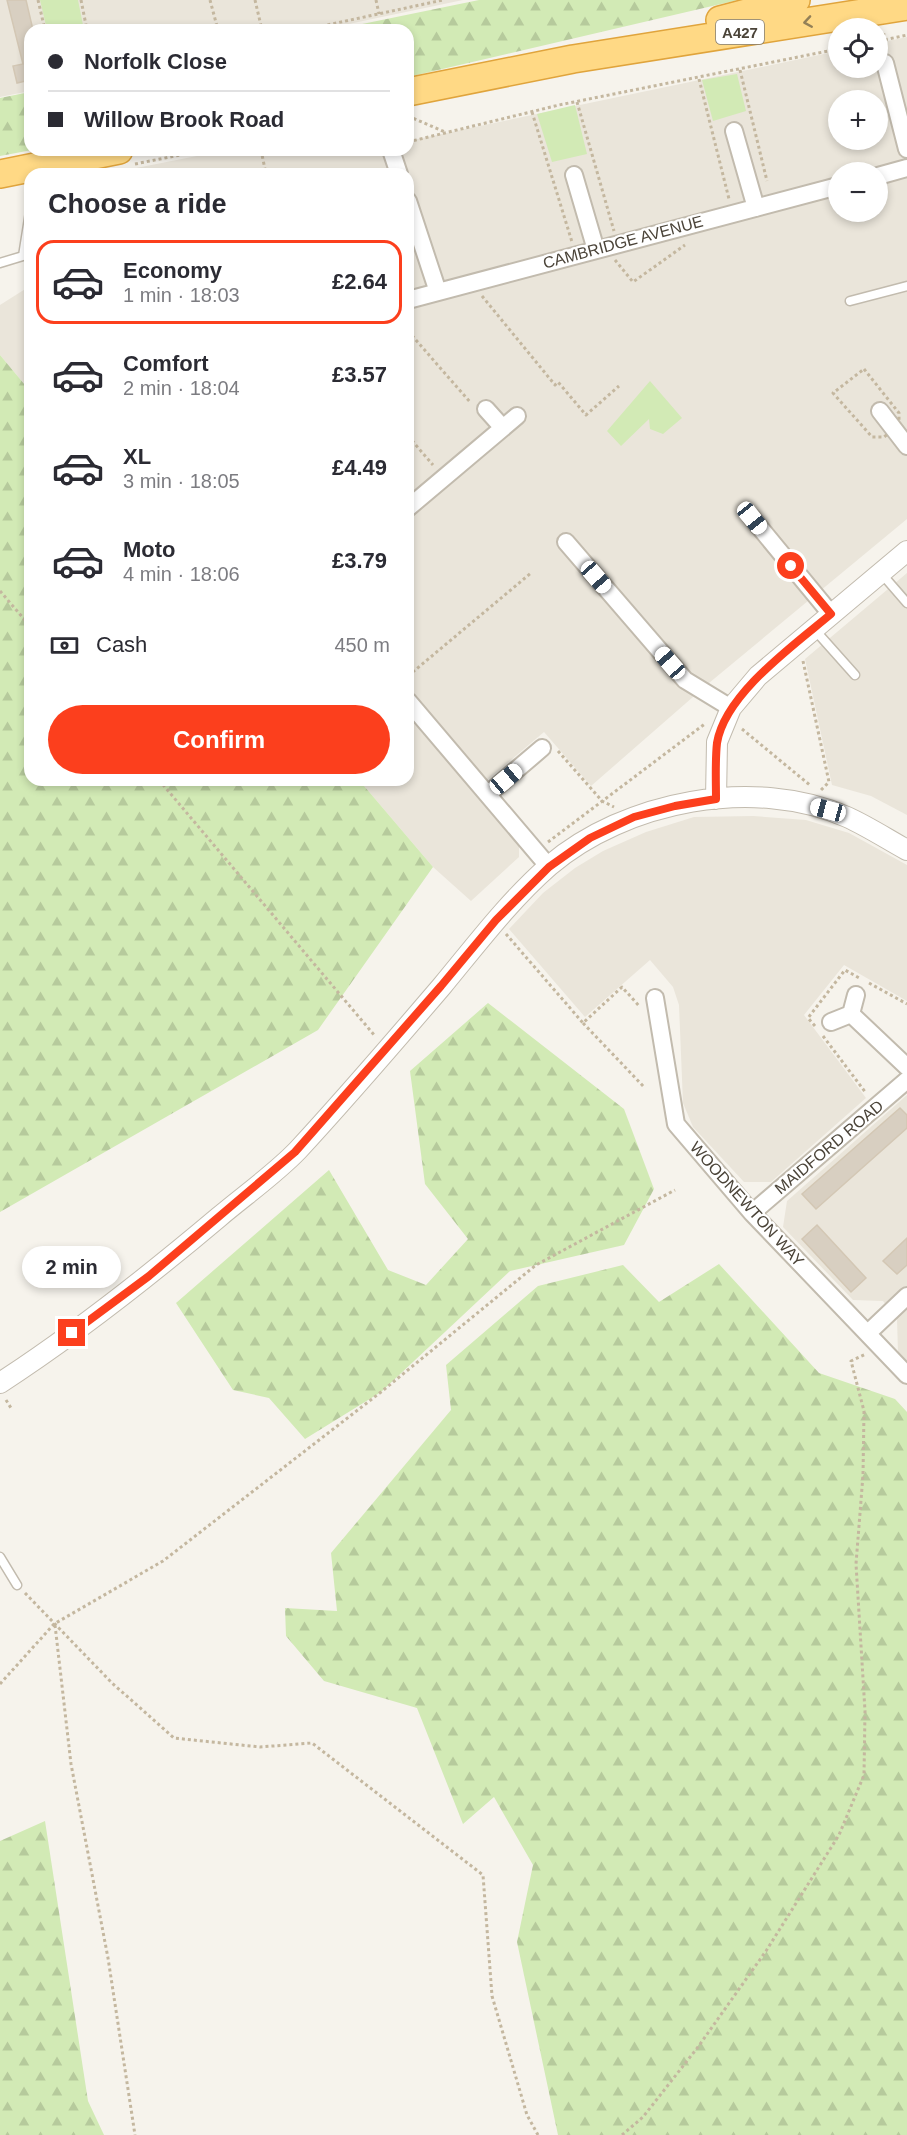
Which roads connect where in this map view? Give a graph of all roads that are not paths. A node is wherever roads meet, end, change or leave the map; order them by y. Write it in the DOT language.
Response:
graph roads {
  1 [pos="796,0"];
  2 [pos="907,6"];
  3 [pos="573,59"];
  4 [pos="888,75"];
  5 [pos="414,91"];
  6 [pos="734,131"];
  7 [pos="907,149"];
  8 [pos="124,158"];
  9 [pos="56,168"];
  10 [pos="907,168"];
  11 [pos="24,172"];
  12 [pos="888,173"];
  13 [pos="0,174"];
  14 [pos="574,175"];
  15 [pos="828,189"];
  16 [pos="765,206"];
  17 [pos="414,219"];
  18 [pos="606,247"];
  19 [pos="24,250"];
  20 [pos="0,264"];
  21 [pos="907,286"];
  22 [pos="438,292"];
  23 [pos="414,298"];
  24 [pos="850,301"];
  25 [pos="486,409"];
  26 [pos="880,411"];
  27 [pos="517,416"];
  28 [pos="503,428"];
  29 [pos="907,446"];
  30 [pos="414,503"];
  31 [pos="752,518"];
  32 [pos="566,542"];
  33 [pos="907,551"];
  34 [pos="881,573"];
  35 [pos="907,603"];
  36 [pos="831,614"];
  37 [pos="814,629"];
  38 [pos="855,675"];
  39 [pos="414,708"];
  40 [pos="729,713"];
  41 [pos="542,748"];
  42 [pos="488,794"];
  43 [pos="716,799"];
  44 [pos="907,850"];
  45 [pos="549,867"];
  46 [pos="856,995"];
  47 [pos="655,998"];
  48 [pos="851,1014"];
  49 [pos="831,1022"];
  50 [pos="907,1067"];
  51 [pos="907,1080"];
  52 [pos="752,1212"];
  53 [pos="907,1296"];
  54 [pos="868,1333"];
  55 [pos="907,1375"];
  56 [pos="0,1383"];
  57 [pos="0,1557"];
  58 [pos="17,1585"];
  1 -- 3 [label="highway, A427"];
  2 -- 3 [label="highway, A427, one-way"];
  3 -- 5 [label="highway, A427"];
  4 -- 7 [label="street"];
  6 -- 16 [label="street"];
  8 -- 9 [label="highway"];
  10 -- 12 [label="street"];
  11 -- 13 [label="highway"];
  14 -- 18 [label="street"];
  15 -- 16 [label="street, CAMBRIDGE AVENUE"];
  16 -- 18 [label="street, CAMBRIDGE AVENUE"];
  17 -- 22 [label="street"];
  18 -- 22 [label="street, CAMBRIDGE AVENUE"];
  19 -- 20 [label="lane"];
  21 -- 24 [label="lane"];
  22 -- 23 [label="street, CAMBRIDGE AVENUE"];
  25 -- 28 [label="street"];
  26 -- 29 [label="street"];
  27 -- 28 [label="street"];
  28 -- 30 [label="street"];
  31 -- 36 [label="street"];
  32 -- 40 [label="street"];
  33 -- 34 [label="street"];
  34 -- 35 [label="lane"];
  34 -- 36 [label="street"];
  36 -- 37 [label="street"];
  37 -- 38 [label="lane"];
  37 -- 40 [label="street"];
  39 -- 42 [label="street"];
  40 -- 43 [label="street"];
  41 -- 42 [label="street"];
  42 -- 45 [label="street"];
  43 -- 44 [label="street"];
  43 -- 45 [label="street"];
  45 -- 56 [label="street"];
  46 -- 48 [label="street"];
  47 -- 52 [label="street, WOODNEWTON WAY"];
  48 -- 49 [label="street"];
  48 -- 50 [label="street"];
  51 -- 52 [label="street, MAIDFORD ROAD"];
  52 -- 54 [label="street, WOODNEWTON WAY"];
  53 -- 54 [label="street"];
  54 -- 55 [label="street, WOODNEWTON WAY"];
  57 -- 58 [label="lane"];
}
